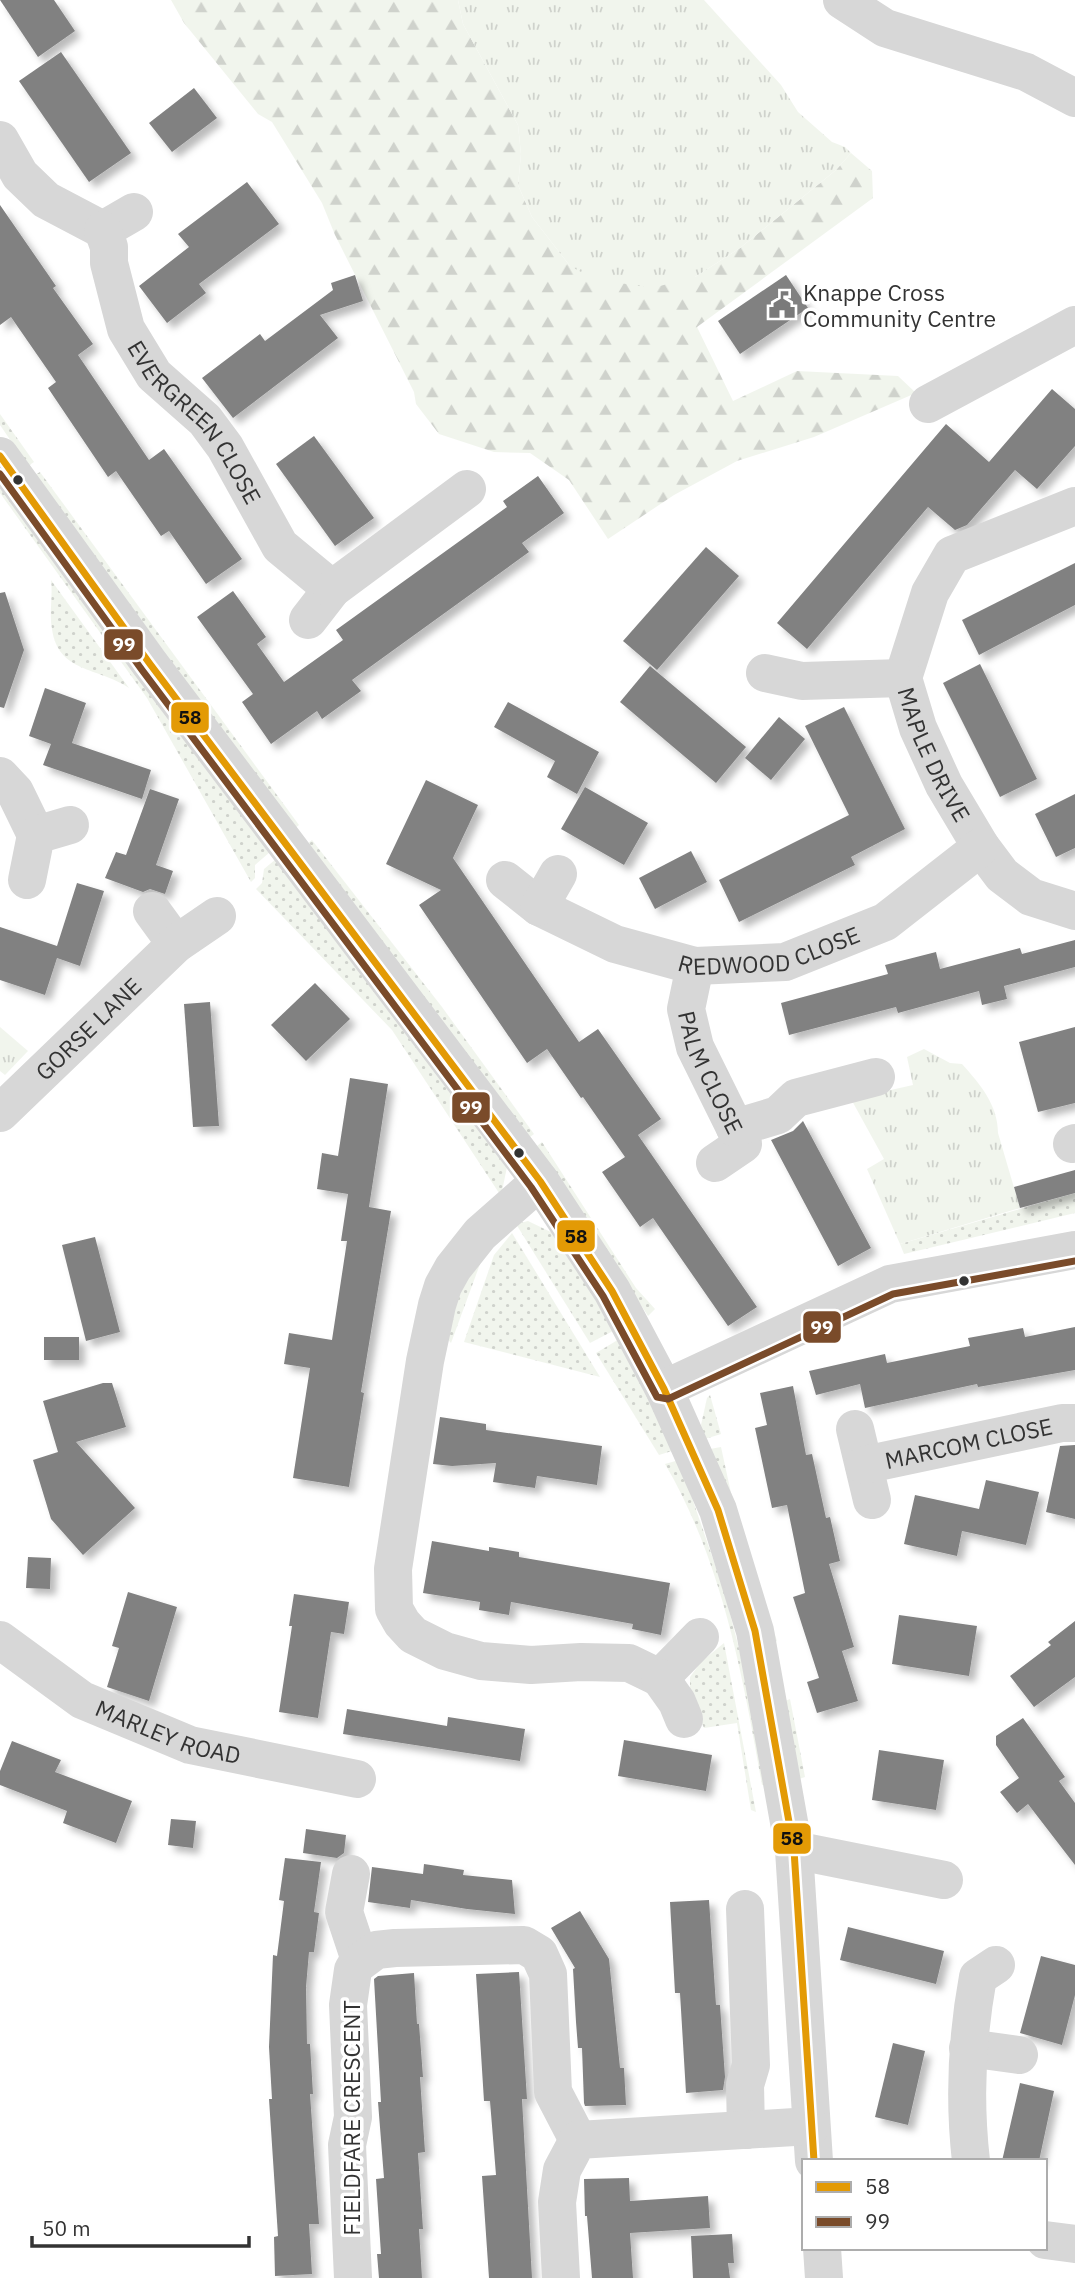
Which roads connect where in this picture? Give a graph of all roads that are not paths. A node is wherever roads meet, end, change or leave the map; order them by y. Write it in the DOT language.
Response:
graph roads {
  1 [pos="842,0"];
  2 [pos="1075,98"];
  3 [pos="0,140"];
  4 [pos="1075,325"];
  5 [pos="928,404"];
  6 [pos="0,456"];
  7 [pos="467,489"];
  8 [pos="1075,506"];
  9 [pos="332,589"];
  10 [pos="308,620"];
  11 [pos="765,673"];
  12 [pos="902,678"];
  13 [pos="0,776"];
  14 [pos="981,848"];
  15 [pos="27,880"];
  16 [pos="505,880"];
  17 [pos="152,911"];
  18 [pos="1075,911"];
  19 [pos="217,916"];
  20 [pos="176,944"];
  21 [pos="695,966"];
  22 [pos="876,1077"];
  23 [pos="0,1112"];
  24 [pos="735,1128"];
  25 [pos="715,1164"];
  26 [pos="540,1181"];
  27 [pos="1075,1250"];
  28 [pos="664,1389"];
  29 [pos="1075,1423"];
  30 [pos="855,1429"];
  31 [pos="700,1637"];
  32 [pos="0,1640"];
  33 [pos="660,1678"];
  34 [pos="684,1719"];
  35 [pos="357,1779"];
  36 [pos="794,1850"];
  37 [pos="351,1874"];
  38 [pos="944,1880"];
  39 [pos="745,1909"];
  40 [pos="360,1960"];
  41 [pos="996,1965"];
  42 [pos="968,2048"];
  43 [pos="1019,2054"];
  44 [pos="746,2130"];
  45 [pos="578,2140"];
  46 [pos="813,2144"];
  47 [pos="971,2159"];
  48 [pos="1047,2240"];
  49 [pos="1075,2245"];
  50 [pos="822,2250"];
  51 [pos="353,2278"];
  52 [pos="561,2278"];
  53 [pos="824,2278"];
  1 -- 2 [label="street"];
  3 -- 9 [label="street, EVERGREEN CLOSE"];
  4 -- 5 [label="street"];
  6 -- 26 [label="street"];
  7 -- 9 [label="street"];
  8 -- 12 [label="street, MAPLE DRIVE"];
  9 -- 10 [label="street"];
  11 -- 12 [label="street"];
  12 -- 14 [label="street, MAPLE DRIVE"];
  13 -- 15 [label="street"];
  14 -- 18 [label="street, MAPLE DRIVE"];
  14 -- 21 [label="street, REDWOOD CLOSE"];
  16 -- 21 [label="street, REDWOOD CLOSE"];
  17 -- 20 [label="street"];
  19 -- 20 [label="street, GORSE LANE"];
  20 -- 23 [label="street, GORSE LANE"];
  21 -- 24 [label="street, PALM CLOSE"];
  22 -- 24 [label="street"];
  24 -- 25 [label="street, PALM CLOSE"];
  26 -- 28 [label="street"];
  26 -- 33 [label="street"];
  27 -- 28 [label="street"];
  28 -- 36 [label="street"];
  29 -- 30 [label="street, MARCOM CLOSE"];
  31 -- 33 [label="street"];
  32 -- 35 [label="street, MARLEY ROAD"];
  33 -- 34 [label="street"];
  36 -- 38 [label="street"];
  36 -- 46 [label="street"];
  37 -- 40 [label="street"];
  39 -- 44 [label="street"];
  40 -- 45 [label="street"];
  40 -- 51 [label="street, FIELDFARE CRESCENT"];
  41 -- 42 [label="street"];
  42 -- 43 [label="street"];
  42 -- 47 [label="street"];
  44 -- 45 [label="street"];
  44 -- 46 [label="street"];
  45 -- 52 [label="street"];
  48 -- 49 [label="street"];
  50 -- 53 [label="street"];
}
